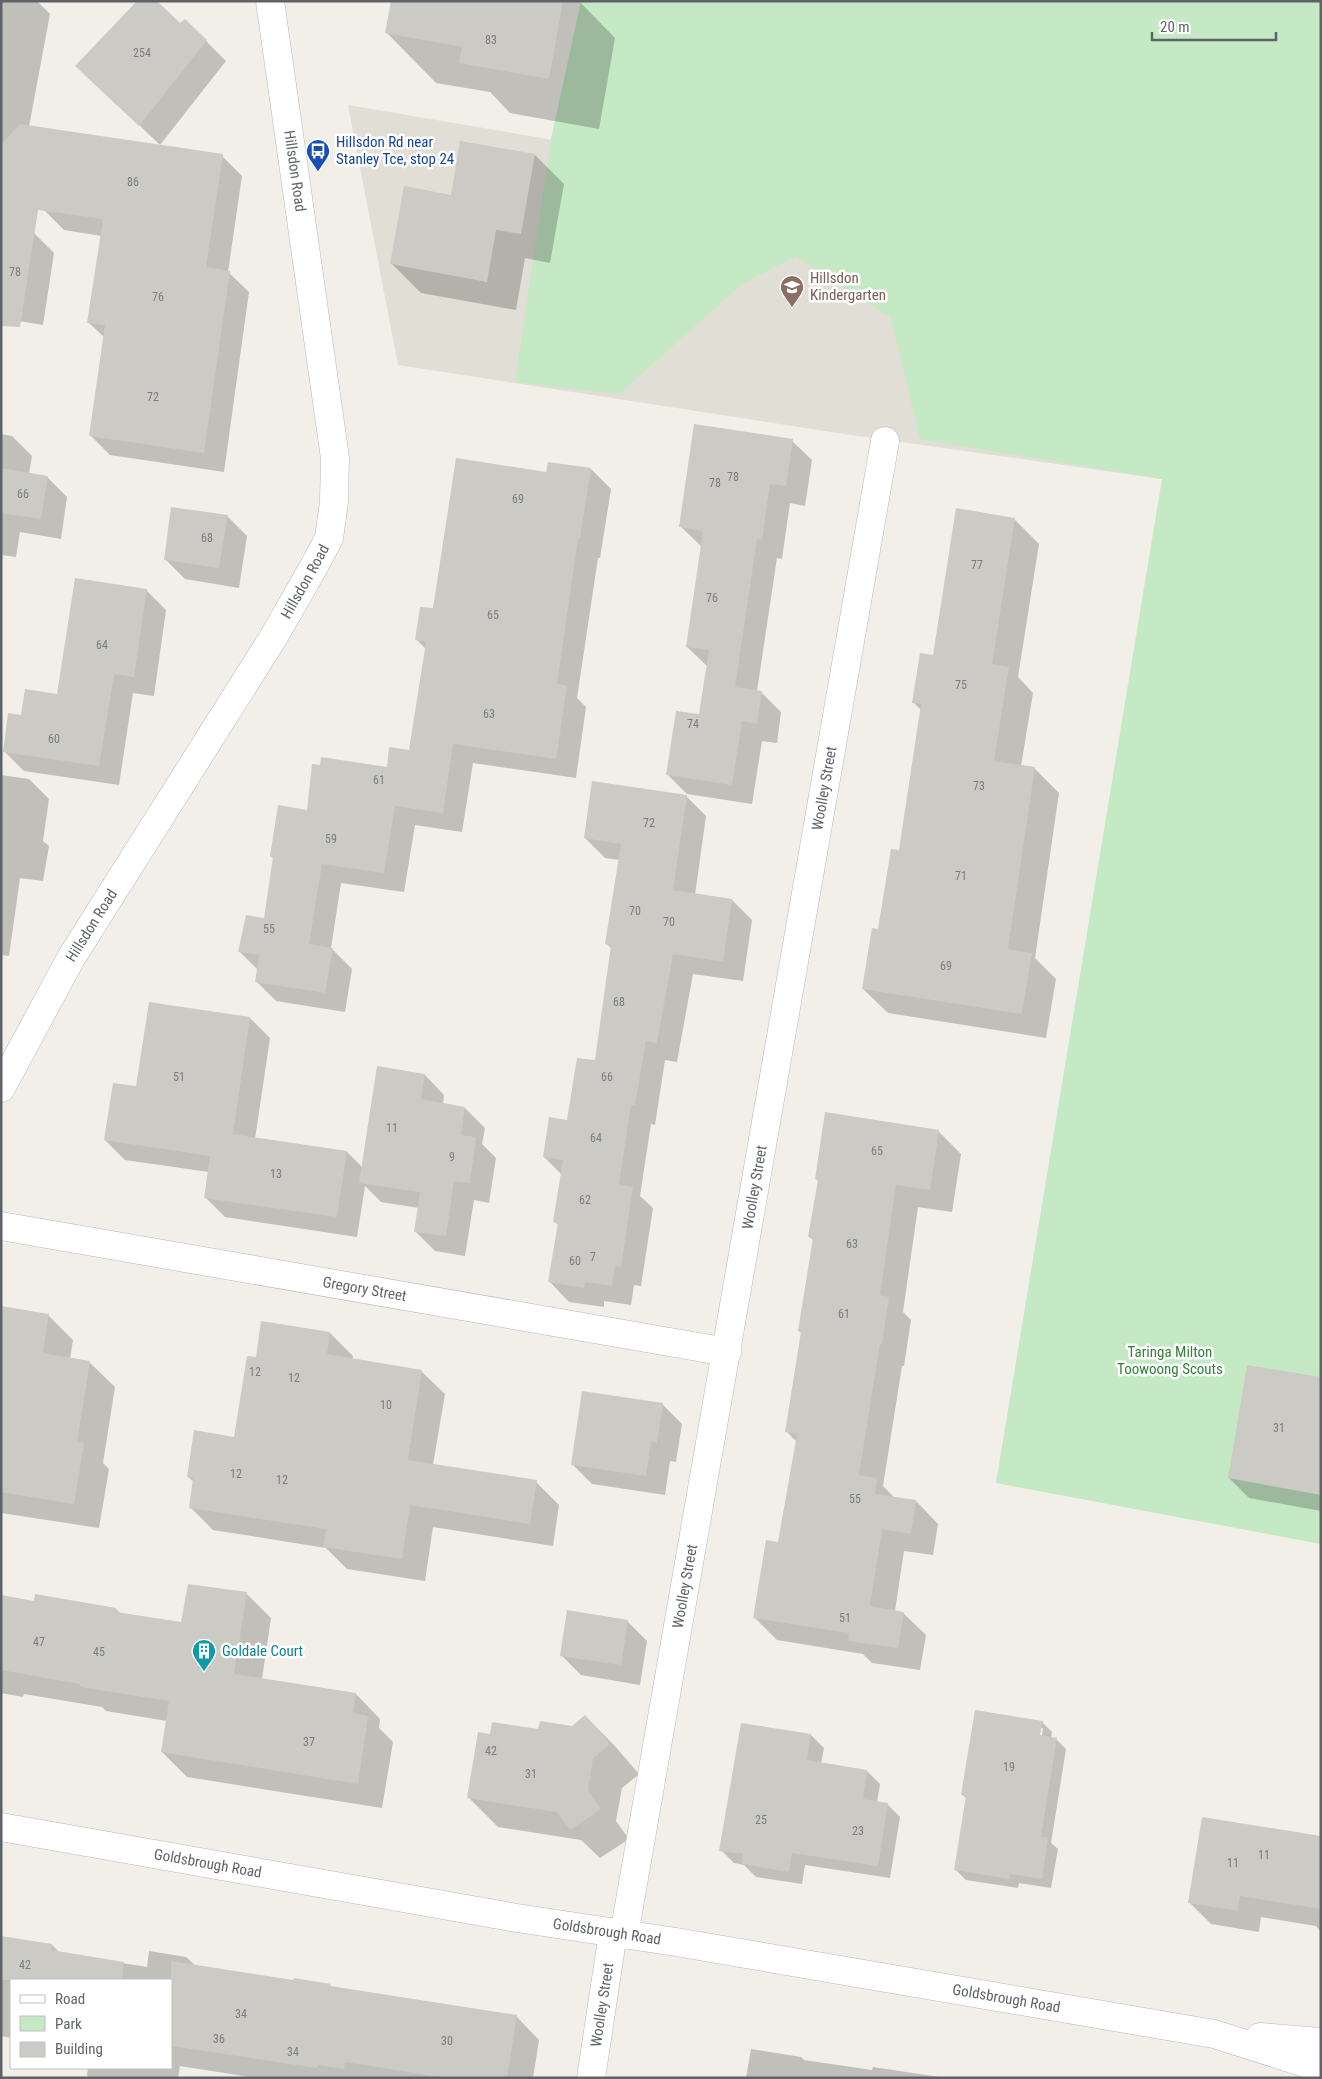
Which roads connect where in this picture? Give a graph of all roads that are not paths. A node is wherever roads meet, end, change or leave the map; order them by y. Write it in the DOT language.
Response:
graph roads {
  1 [pos="270,1"];
  2 [pos="885,441"];
  3 [pos="1,1088"];
  4 [pos="1,1226"];
  5 [pos="727,1352"];
  6 [pos="1,1827"];
  7 [pos="619,1934"];
  8 [pos="1214,2034"];
  9 [pos="1321,2042"];
  10 [pos="1321,2068"];
  11 [pos="592,2078"];
  1 -- 3 [label="street, Hillsdon Road"];
  2 -- 5 [label="street, Woolley Street"];
  4 -- 5 [label="street, Gregory Street"];
  5 -- 7 [label="street, Woolley Street"];
  6 -- 7 [label="street, Goldsbrough Road"];
  7 -- 8 [label="street, Goldsbrough Road"];
  7 -- 11 [label="street, Woolley Street"];
  8 -- 9 [label="street, Goldsbrough Road"];
  8 -- 10 [label="street, Goldsbrough Road"];
}
